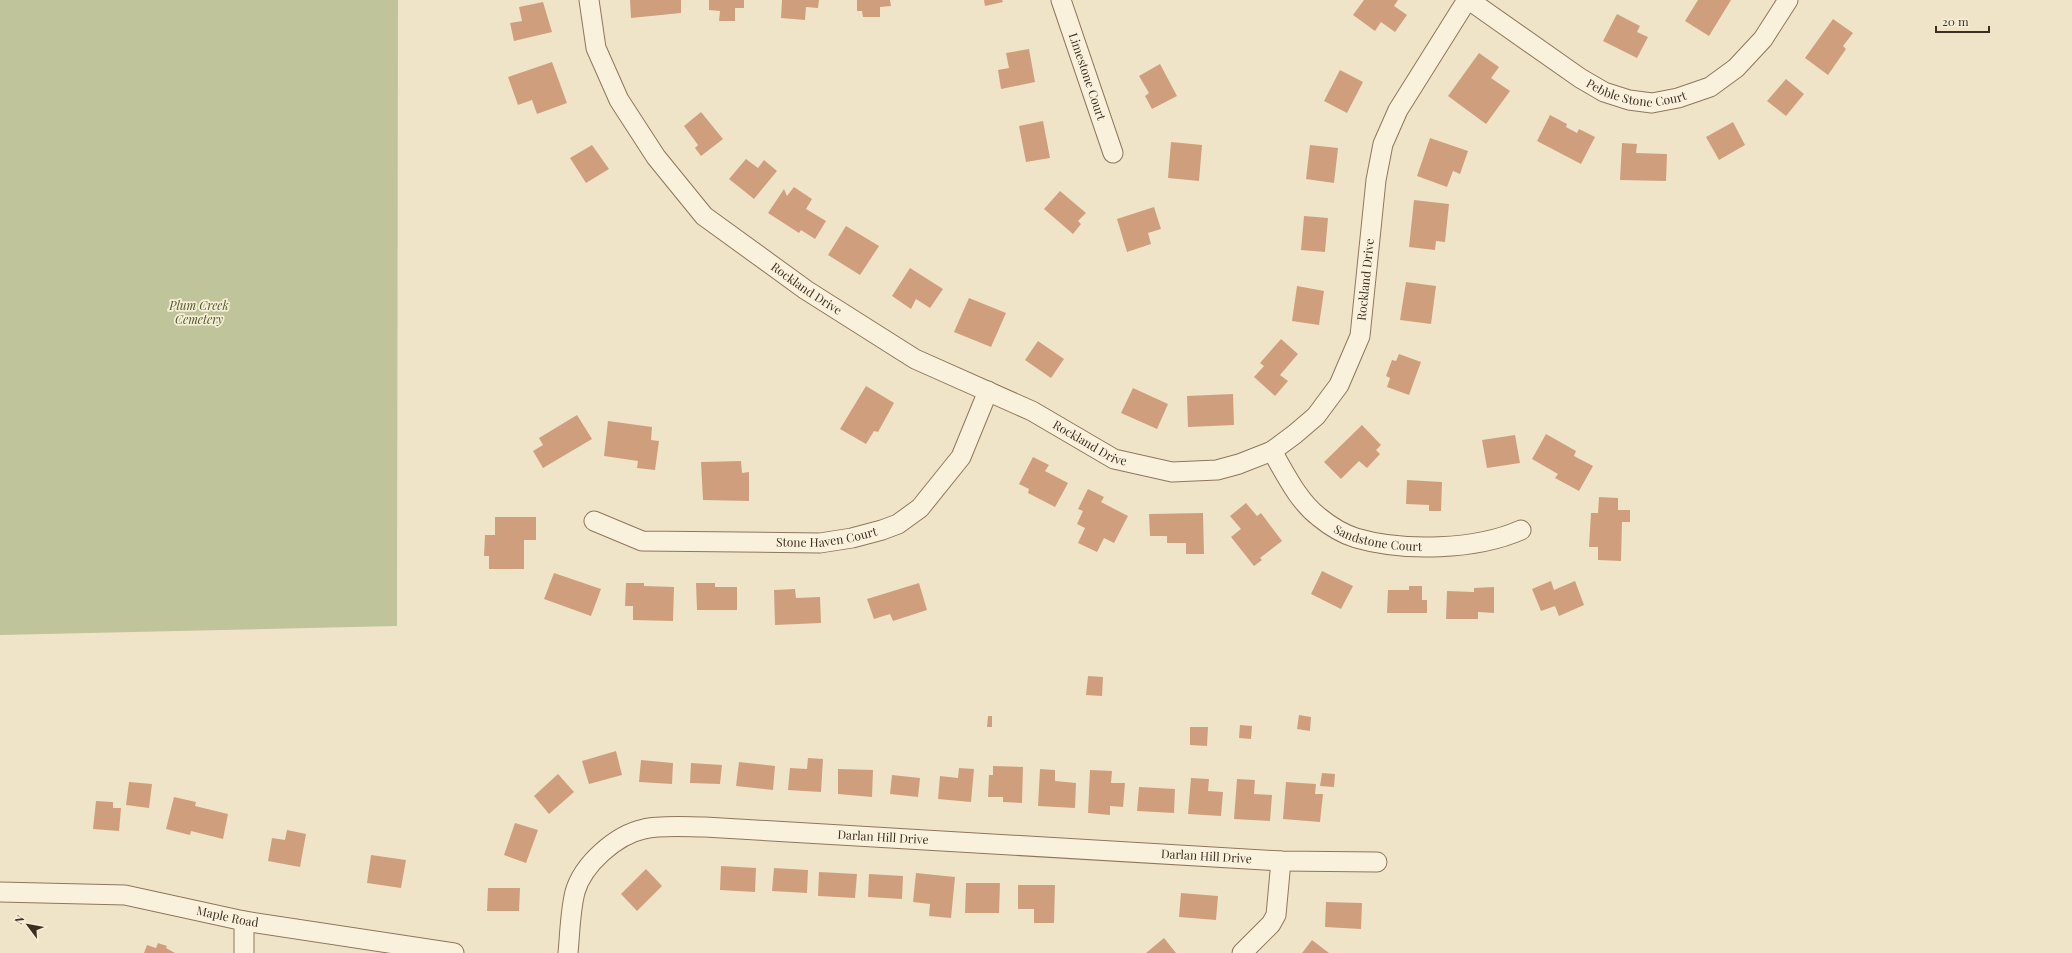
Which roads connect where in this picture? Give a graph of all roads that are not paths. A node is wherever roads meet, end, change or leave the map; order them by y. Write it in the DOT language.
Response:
graph roads {
  1 [pos="589,0"];
  2 [pos="1061,0"];
  3 [pos="1468,0"];
  4 [pos="1788,0"];
  5 [pos="1113,153"];
  6 [pos="988,391"];
  7 [pos="1272,451"];
  8 [pos="594,521"];
  9 [pos="1521,530"];
  10 [pos="1281,861"];
  11 [pos="1378,862"];
  12 [pos="0,892"];
  13 [pos="244,921"];
  14 [pos="244,953"];
  15 [pos="454,953"];
  16 [pos="568,953"];
  17 [pos="1242,953"];
  1 -- 6 [label="street, Rockland Drive"];
  2 -- 5 [label="street, Limestone Court"];
  3 -- 4 [label="street, Pebble Stone Court"];
  3 -- 7 [label="street, Rockland Drive"];
  6 -- 7 [label="street, Rockland Drive"];
  6 -- 8 [label="street, Stone Haven Court"];
  7 -- 9 [label="street, Sandstone Court"];
  10 -- 11 [label="street, Darlan Hill Drive"];
  10 -- 16 [label="street, Darlan Hill Drive"];
  10 -- 17 [label="street"];
  12 -- 13 [label="street, Maple Road"];
  13 -- 14 [label="street"];
  13 -- 15 [label="street, Maple Road"];
}
